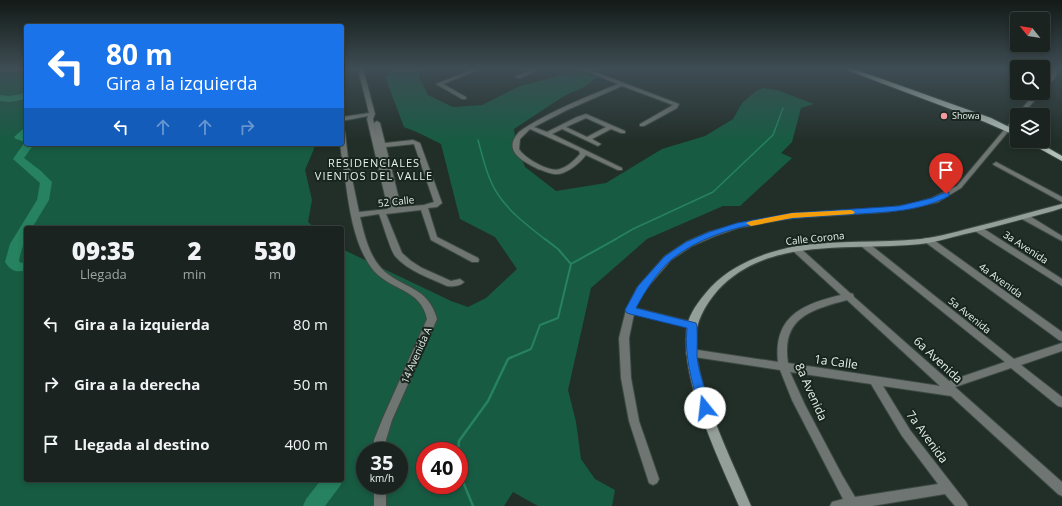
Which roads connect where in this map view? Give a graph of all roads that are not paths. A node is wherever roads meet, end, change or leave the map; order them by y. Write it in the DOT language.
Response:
graph roads {
  1 [pos="366,93"];
  2 [pos="454,93"];
  3 [pos="608,93"];
  4 [pos="645,93"];
  5 [pos="913,93"];
  6 [pos="929,93"];
  7 [pos="464,98"];
  8 [pos="1032,100"];
  9 [pos="1025,108"];
  10 [pos="372,114"];
  11 [pos="570,115"];
  12 [pos="344,119"];
  13 [pos="642,125"];
  14 [pos="530,127"];
  15 [pos="562,127"];
  16 [pos="611,127"];
  17 [pos="1008,127"];
  18 [pos="623,132"];
  19 [pos="548,134"];
  20 [pos="587,139"];
  21 [pos="598,144"];
  22 [pos="344,146"];
  23 [pos="380,146"];
  24 [pos="1050,146"];
  25 [pos="1043,148"];
  26 [pos="582,150"];
  27 [pos="1062,153"];
  28 [pos="1062,158"];
  29 [pos="345,159"];
  30 [pos="996,164"];
  31 [pos="347,169"];
  32 [pos="620,169"];
  33 [pos="1062,200"];
  34 [pos="1062,206"];
  35 [pos="424,207"];
  36 [pos="395,211"];
  37 [pos="382,212"];
  38 [pos="355,215"];
  39 [pos="1024,216"];
  40 [pos="978,229"];
  41 [pos="1062,239"];
  42 [pos="928,240"];
  43 [pos="864,244"];
  44 [pos="796,249"];
  45 [pos="475,260"];
  46 [pos="460,282"];
  47 [pos="1062,283"];
  48 [pos="850,296"];
  49 [pos="630,310"];
  50 [pos="692,325"];
  51 [pos="1062,337"];
  52 [pos="1062,346"];
  53 [pos="691,353"];
  54 [pos="1013,364"];
  55 [pos="784,368"];
  56 [pos="875,381"];
  57 [pos="950,389"];
  58 [pos="1062,403"];
  59 [pos="380,442"];
  60 [pos="653,479"];
  61 [pos="947,488"];
  62 [pos="1062,490"];
  63 [pos="380,494"];
  64 [pos="853,504"];
  65 [pos="380,506"];
  66 [pos="745,506"];
  67 [pos="836,506"];
  68 [pos="962,506"];
  1 -- 10 [label="street"];
  2 -- 7 [label="street"];
  3 -- 11 [label="street"];
  4 -- 13 [label="street"];
  5 -- 17 [label="main road"];
  6 -- 17 [label="main road"];
  8 -- 9 [label="street"];
  10 -- 12 [label="street"];
  10 -- 23 [label="street"];
  11 -- 14 [label="street"];
  11 -- 15 [label="street"];
  11 -- 16 [label="street"];
  14 -- 19 [label="street"];
  14 -- 26 [label="street"];
  15 -- 19 [label="street"];
  15 -- 20 [label="street"];
  16 -- 18 [label="street"];
  16 -- 20 [label="street"];
  17 -- 49 [label="street"];
  19 -- 26 [label="street"];
  20 -- 21 [label="street"];
  22 -- 29 [label="street"];
  23 -- 35 [label="street, 52 Calle"];
  23 -- 36 [label="street"];
  24 -- 27 [label="main road"];
  25 -- 28 [label="main road"];
  26 -- 32 [label="street"];
  30 -- 33 [label="street"];
  31 -- 38 [label="street, 14 Avenida A"];
  34 -- 39 [label="street, Calle Corona"];
  35 -- 36 [label="street, 52 Calle"];
  35 -- 45 [label="street"];
  36 -- 37 [label="street, 52 Calle"];
  37 -- 38 [label="street, 52 Calle"];
  37 -- 46 [label="street"];
  38 -- 59 [label="street, 14 Avenida A"];
  39 -- 40 [label="street, Calle Corona"];
  39 -- 41 [label="street"];
  40 -- 42 [label="street, Calle Corona"];
  40 -- 47 [label="street, 3a Avenida"];
  42 -- 43 [label="street, Calle Corona"];
  42 -- 51 [label="street, 4a Avenida"];
  43 -- 44 [label="street, Calle Corona"];
  43 -- 54 [label="street, 5a Avenida"];
  44 -- 48 [label="street, 6a Avenida"];
  44 -- 50 [label="street, Calle Corona"];
  48 -- 55 [label="street, 8a Avenida"];
  48 -- 57 [label="street, 6a Avenida"];
  49 -- 50 [label="street"];
  49 -- 60 [label="street"];
  50 -- 53 [label="street, Calle Corona"];
  52 -- 54 [label="street, 1a Calle"];
  53 -- 55 [label="street, 1a Calle"];
  53 -- 66 [label="street, Calle Corona"];
  54 -- 57 [label="street, 1a Calle"];
  54 -- 58 [label="street, 5a Avenida"];
  55 -- 56 [label="street, 1a Calle"];
  55 -- 64 [label="street, 8a Avenida"];
  56 -- 57 [label="street, 1a Calle"];
  56 -- 61 [label="street, 7a Avenida"];
  57 -- 62 [label="street, 6a Avenida"];
  61 -- 64 [label="street"];
  61 -- 68 [label="street, 7a Avenida"];
  63 -- 65 [label="street"];
  64 -- 67 [label="street"];
}
